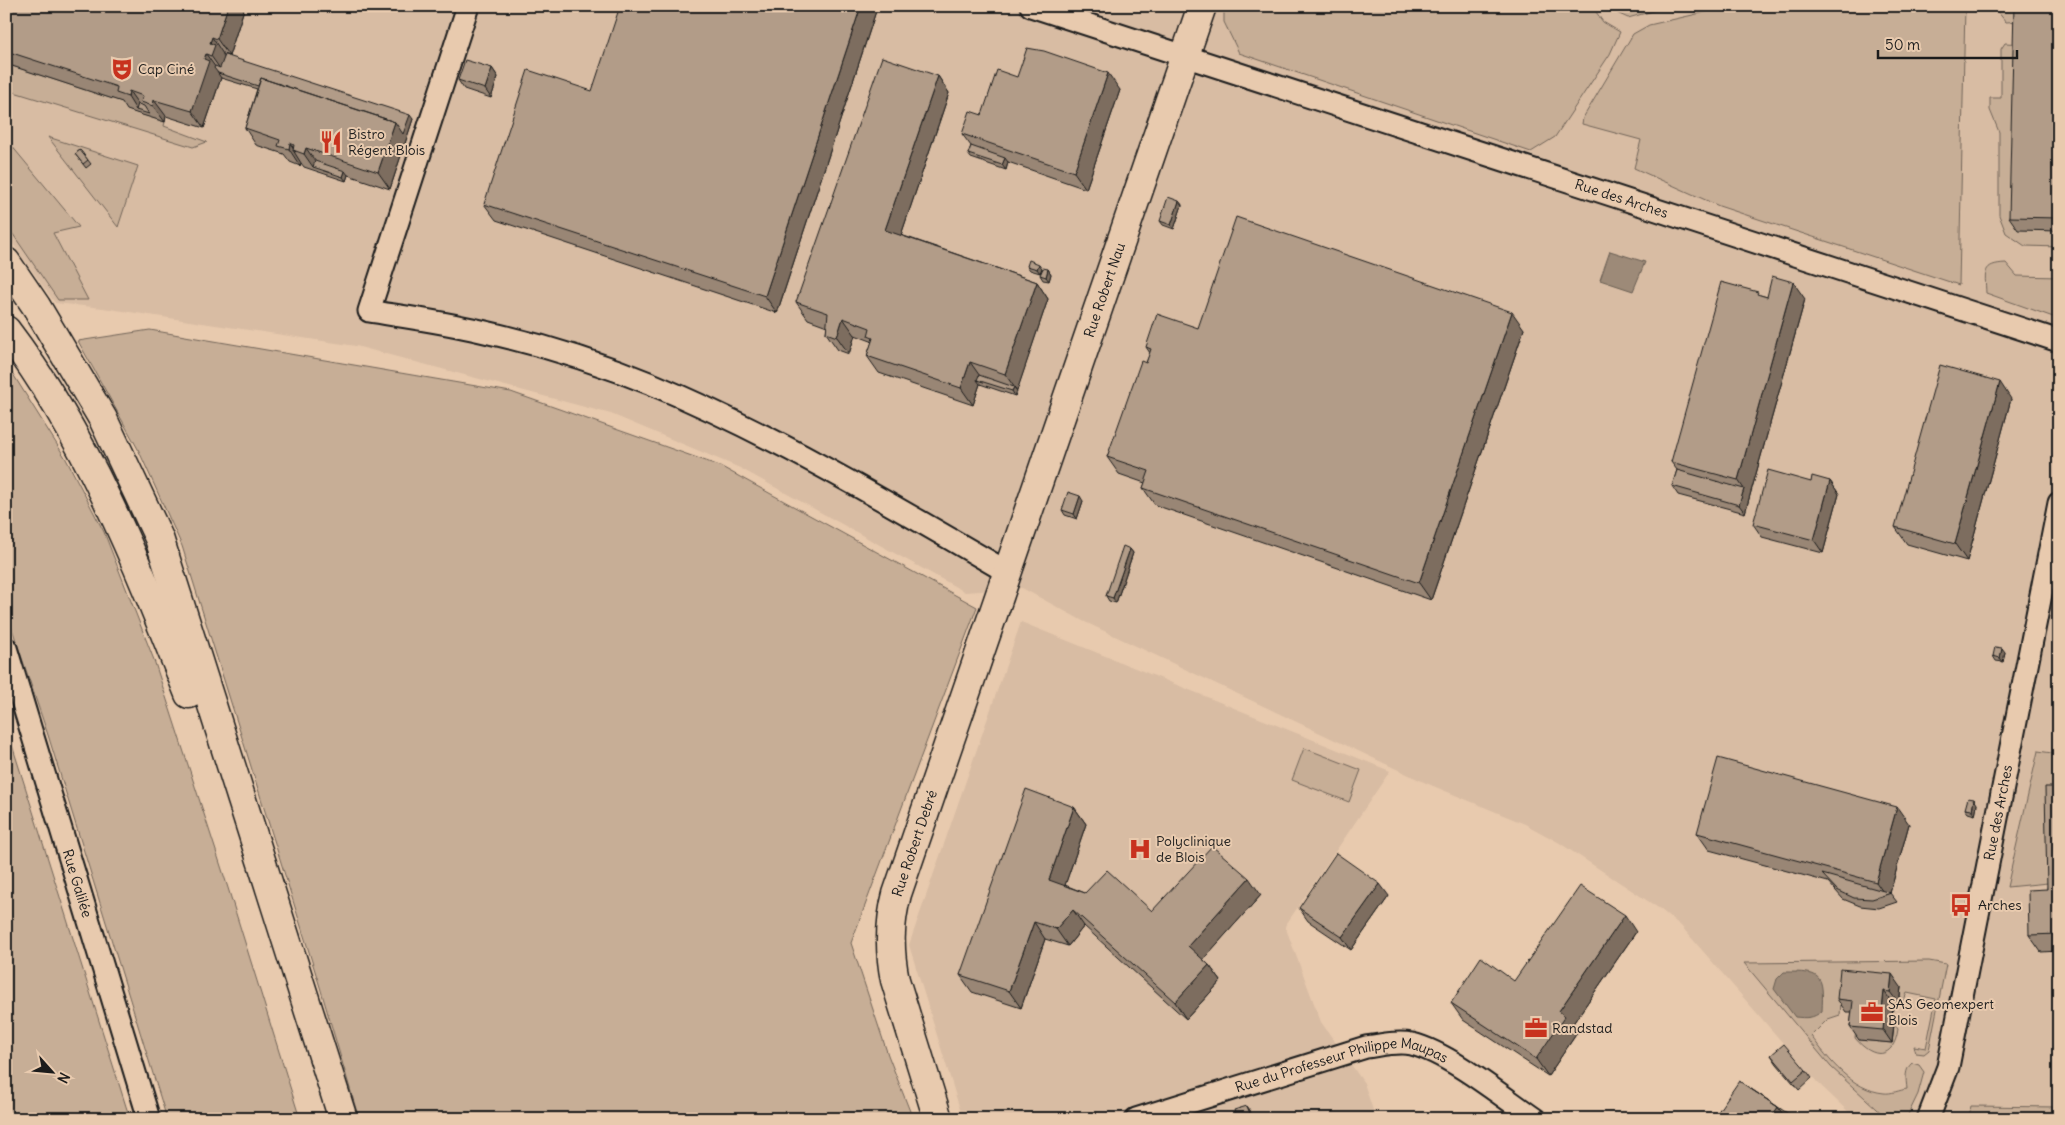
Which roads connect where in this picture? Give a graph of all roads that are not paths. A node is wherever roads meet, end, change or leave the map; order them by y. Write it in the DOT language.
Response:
graph roads {
  1 [pos="468,6"];
  2 [pos="1031,6"];
  3 [pos="1202,6"];
  4 [pos="1184,57"];
  5 [pos="6,262"];
  6 [pos="6,291"];
  7 [pos="6,330"];
  8 [pos="2059,341"];
  9 [pos="2059,503"];
  10 [pos="1007,572"];
  11 [pos="6,648"];
  12 [pos="189,694"];
  13 [pos="149,1119"];
  14 [pos="322,1119"];
  15 [pos="342,1119"];
  16 [pos="938,1119"];
  17 [pos="1136,1119"];
  18 [pos="1535,1119"];
  19 [pos="1928,1119"];
  1 -- 10 [label="street"];
  2 -- 4 [label="street, Rue des Arches"];
  3 -- 4 [label="main road, Rue Robert Nau"];
  4 -- 8 [label="street, Rue des Arches"];
  4 -- 10 [label="main road, Rue Robert Nau"];
  5 -- 15 [label="main road"];
  6 -- 12 [label="main road"];
  7 -- 12 [label="main road"];
  9 -- 19 [label="street, Rue des Arches"];
  10 -- 16 [label="main road, Rue Robert Debré"];
  11 -- 13 [label="street, Rue Galilée"];
  12 -- 14 [label="main road"];
  17 -- 18 [label="street, Rue du Professeur Philippe Maupas"];
}
